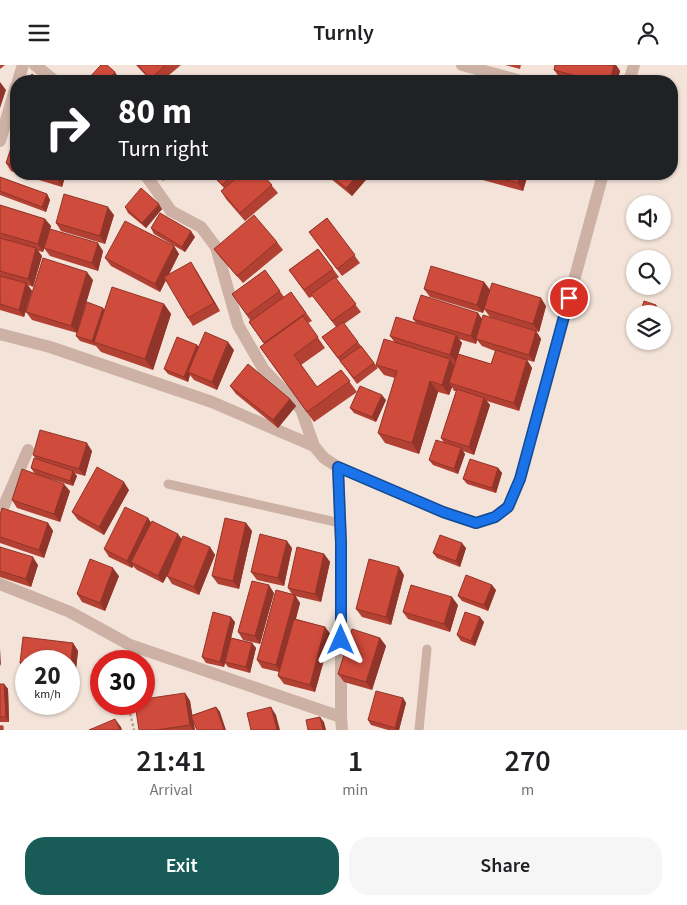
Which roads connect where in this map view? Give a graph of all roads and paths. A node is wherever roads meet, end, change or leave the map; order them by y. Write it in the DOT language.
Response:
graph roads {
  1 [pos="35,65"];
  2 [pos="462,65"];
  3 [pos="48,75"];
  4 [pos="478,75"];
  5 [pos="10,102"];
  6 [pos="2,124"];
  7 [pos="0,141"];
  8 [pos="149,180"];
  9 [pos="601,180"];
  10 [pos="0,335"];
  11 [pos="314,446"];
  12 [pos="28,451"];
  13 [pos="338,467"];
  14 [pos="168,484"];
  15 [pos="0,515"];
  16 [pos="340,523"];
  17 [pos="0,584"];
  18 [pos="427,649"];
  19 [pos="131,715"];
  20 [pos="342,724"];
  21 [pos="134,730"];
  22 [pos="419,730"];
  1 -- 3 [label="street"];
  2 -- 4 [label="street"];
  5 -- 6 [label="street"];
  6 -- 7 [label="street"];
  8 -- 11 [label="street"];
  9 -- 13 [label="street"];
  10 -- 11 [label="street"];
  11 -- 13 [label="street"];
  12 -- 15 [label="street"];
  13 -- 16 [label="street"];
  14 -- 16 [label="lane"];
  16 -- 20 [label="street"];
  17 -- 20 [label="street"];
  18 -- 22 [label="lane"];
  19 -- 21 [label="path"];
}
